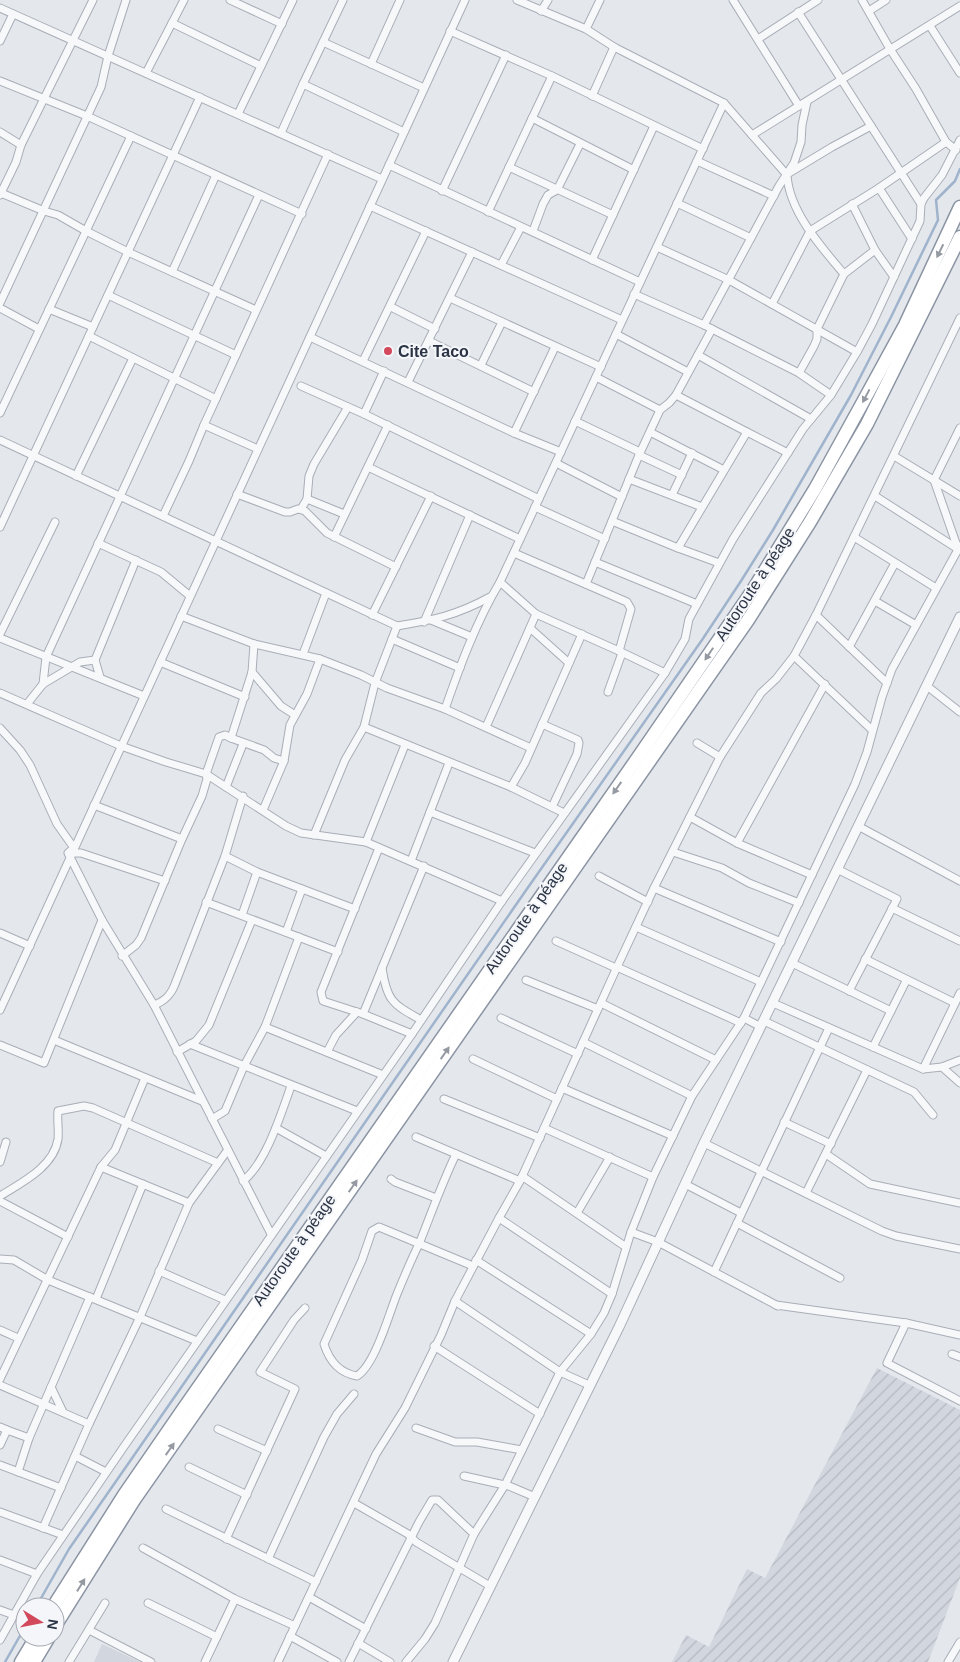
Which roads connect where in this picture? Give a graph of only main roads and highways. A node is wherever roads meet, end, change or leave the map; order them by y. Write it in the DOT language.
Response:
graph roads {
  1 [pos="960,207"];
  2 [pos="960,237"];
  3 [pos="60,1597"];
  4 [pos="65,1610"];
  5 [pos="30,1647"];
  6 [pos="43,1647"];
  7 [pos="21,1662"];
  8 [pos="34,1662"];
  1 -- 3 [label="highway, Autoroute à péage, one-way"];
  4 -- 2 [label="highway, one-way"];
  5 -- 7 [label="highway"];
  6 -- 8 [label="highway"];
}
